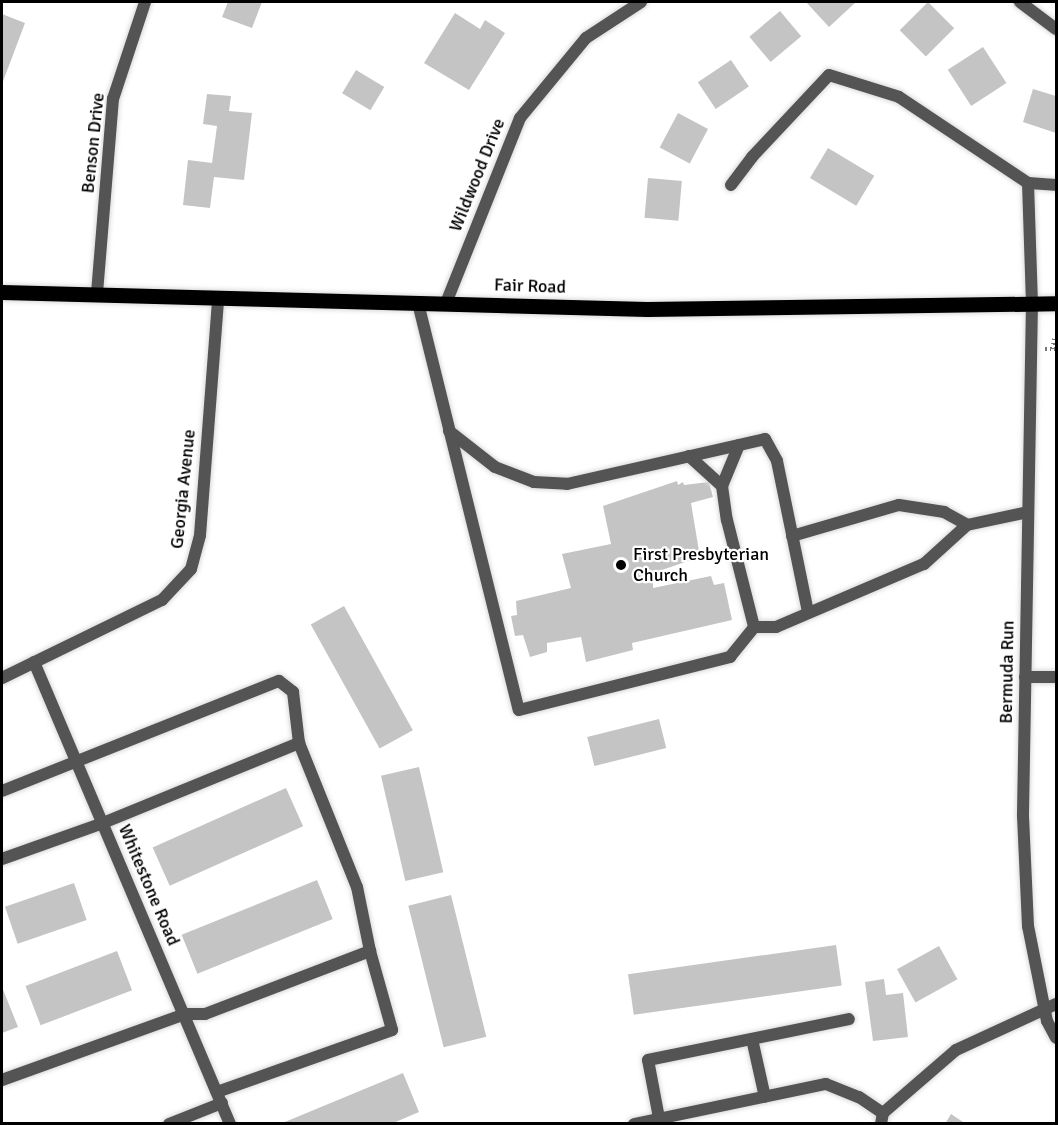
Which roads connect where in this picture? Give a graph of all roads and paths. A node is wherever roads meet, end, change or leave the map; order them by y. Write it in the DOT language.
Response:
graph roads {
  1 [pos="145,2"];
  2 [pos="640,2"];
  3 [pos="1020,2"];
  4 [pos="1056,29"];
  5 [pos="1028,183"];
  6 [pos="731,185"];
  7 [pos="1056,185"];
  8 [pos="2,292"];
  9 [pos="97,293"];
  10 [pos="218,301"];
  11 [pos="418,303"];
  12 [pos="446,303"];
  13 [pos="1032,303"];
  14 [pos="1056,303"];
  15 [pos="1055,336"];
  16 [pos="1052,349"];
  17 [pos="449,431"];
  18 [pos="739,445"];
  19 [pos="689,456"];
  20 [pos="723,486"];
  21 [pos="1028,512"];
  22 [pos="967,525"];
  23 [pos="792,536"];
  24 [pos="808,612"];
  25 [pos="754,627"];
  26 [pos="34,662"];
  27 [pos="1025,677"];
  28 [pos="1056,677"];
  29 [pos="2,678"];
  30 [pos="299,743"];
  31 [pos="77,762"];
  32 [pos="2,791"];
  33 [pos="103,823"];
  34 [pos="2,859"];
  35 [pos="370,951"];
  36 [pos="1056,1004"];
  37 [pos="1044,1009"];
  38 [pos="185,1014"];
  39 [pos="849,1019"];
  40 [pos="1056,1038"];
  41 [pos="752,1039"];
  42 [pos="2,1080"];
  43 [pos="765,1097"];
  44 [pos="220,1098"];
  45 [pos="659,1118"];
  46 [pos="882,1118"];
  47 [pos="169,1124"];
  48 [pos="230,1124"];
  49 [pos="634,1124"];
  1 -- 9 [label="street, Benson Drive"];
  2 -- 12 [label="street, Wildwood Drive"];
  3 -- 4 [label="street"];
  5 -- 6 [label="street"];
  5 -- 7 [label="street"];
  5 -- 13 [label="street, Bermuda Run"];
  8 -- 9 [label="main road, Fair Road"];
  9 -- 10 [label="main road, Fair Road"];
  10 -- 11 [label="main road, Fair Road"];
  10 -- 26 [label="street, Georgia Avenue"];
  11 -- 12 [label="main road, Fair Road"];
  11 -- 17 [label="street"];
  12 -- 13 [label="main road, Fair Road"];
  13 -- 14 [label="main road, Fair Road"];
  13 -- 21 [label="street, Bermuda Run"];
  15 -- 16 [label="path"];
  17 -- 19 [label="street"];
  17 -- 25 [label="street"];
  18 -- 19 [label="street"];
  18 -- 20 [label="street"];
  18 -- 23 [label="street"];
  19 -- 20 [label="street"];
  20 -- 25 [label="street"];
  21 -- 22 [label="street"];
  21 -- 27 [label="street, Bermuda Run"];
  22 -- 23 [label="street"];
  22 -- 24 [label="street"];
  23 -- 24 [label="street"];
  24 -- 25 [label="street"];
  26 -- 29 [label="street, Georgia Avenue"];
  26 -- 31 [label="street, Whitestone Road"];
  27 -- 28 [label="street"];
  27 -- 37 [label="street, Bermuda Run"];
  30 -- 31 [label="street"];
  30 -- 33 [label="street"];
  30 -- 35 [label="street"];
  31 -- 32 [label="street"];
  31 -- 33 [label="street, Whitestone Road"];
  33 -- 34 [label="street"];
  33 -- 38 [label="street, Whitestone Road"];
  35 -- 38 [label="street"];
  35 -- 44 [label="street"];
  36 -- 37 [label="street"];
  37 -- 40 [label="street, Bermuda Run"];
  37 -- 46 [label="street"];
  38 -- 42 [label="street"];
  38 -- 44 [label="street, Whitestone Road"];
  39 -- 41 [label="street"];
  41 -- 43 [label="street"];
  41 -- 45 [label="street"];
  43 -- 45 [label="street"];
  43 -- 46 [label="street"];
  44 -- 47 [label="street"];
  44 -- 48 [label="street, Whitestone Road"];
  45 -- 49 [label="street"];
}
